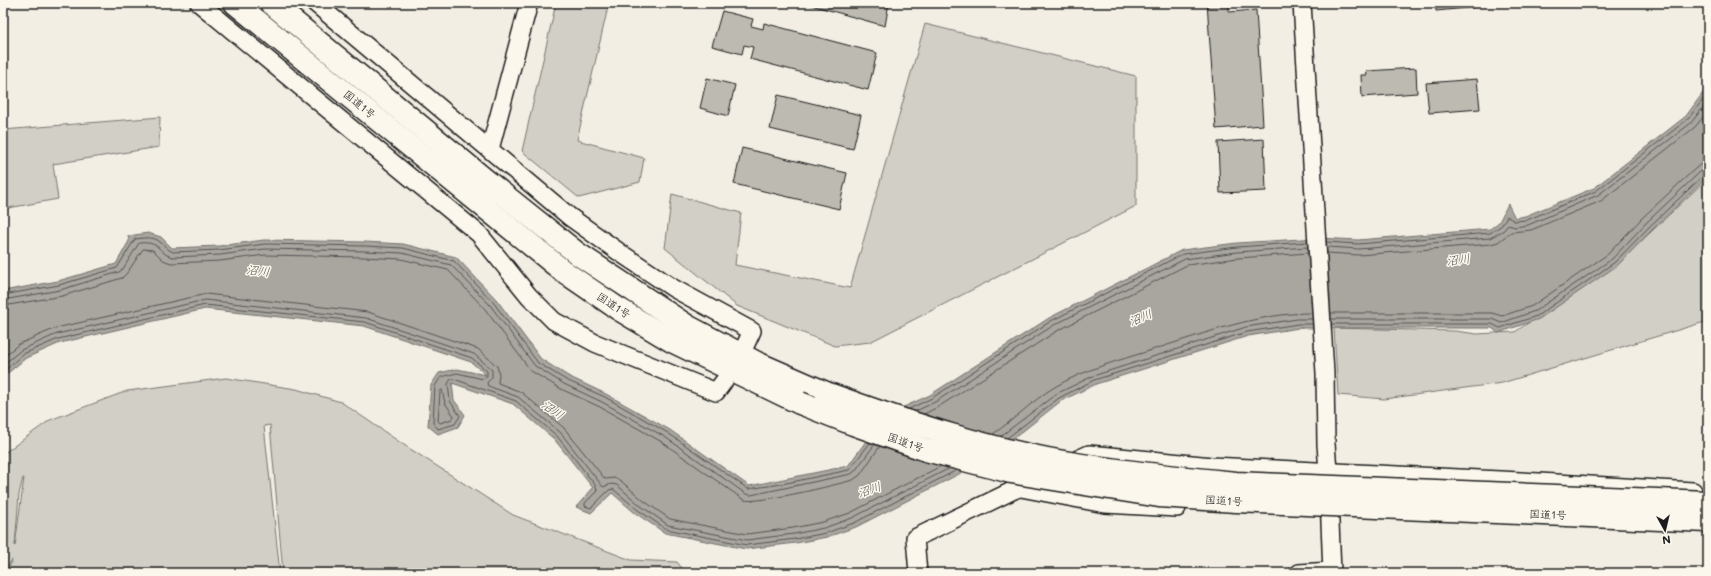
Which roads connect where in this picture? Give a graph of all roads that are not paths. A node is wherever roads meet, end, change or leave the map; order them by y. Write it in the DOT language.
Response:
graph roads {
  1 [pos="199,3"];
  2 [pos="236,3"];
  3 [pos="271,3"];
  4 [pos="315,3"];
  5 [pos="529,3"];
  6 [pos="1302,3"];
  7 [pos="490,149"];
  8 [pos="745,346"];
  9 [pos="724,380"];
  10 [pos="1328,471"];
  11 [pos="1021,488"];
  12 [pos="1708,492"];
  13 [pos="1708,502"];
  14 [pos="1329,514"];
  15 [pos="1708,521"];
  16 [pos="1708,531"];
  17 [pos="1331,572"];
  18 [pos="918,573"];
  19 [pos="1298,573"];
  1 -- 9 [label="street"];
  2 -- 15 [label="highway, 国道1号, bridge"];
  3 -- 13 [label="highway, 国道1号, bridge"];
  4 -- 7 [label="street"];
  5 -- 7 [label="street"];
  6 -- 10 [label="street"];
  7 -- 8 [label="street"];
  10 -- 11 [label="street"];
  10 -- 12 [label="street"];
  10 -- 14 [label="street"];
  11 -- 14 [label="street"];
  11 -- 18 [label="street"];
  14 -- 16 [label="street"];
  14 -- 17 [label="street"];
  17 -- 19 [label="street"];
}
